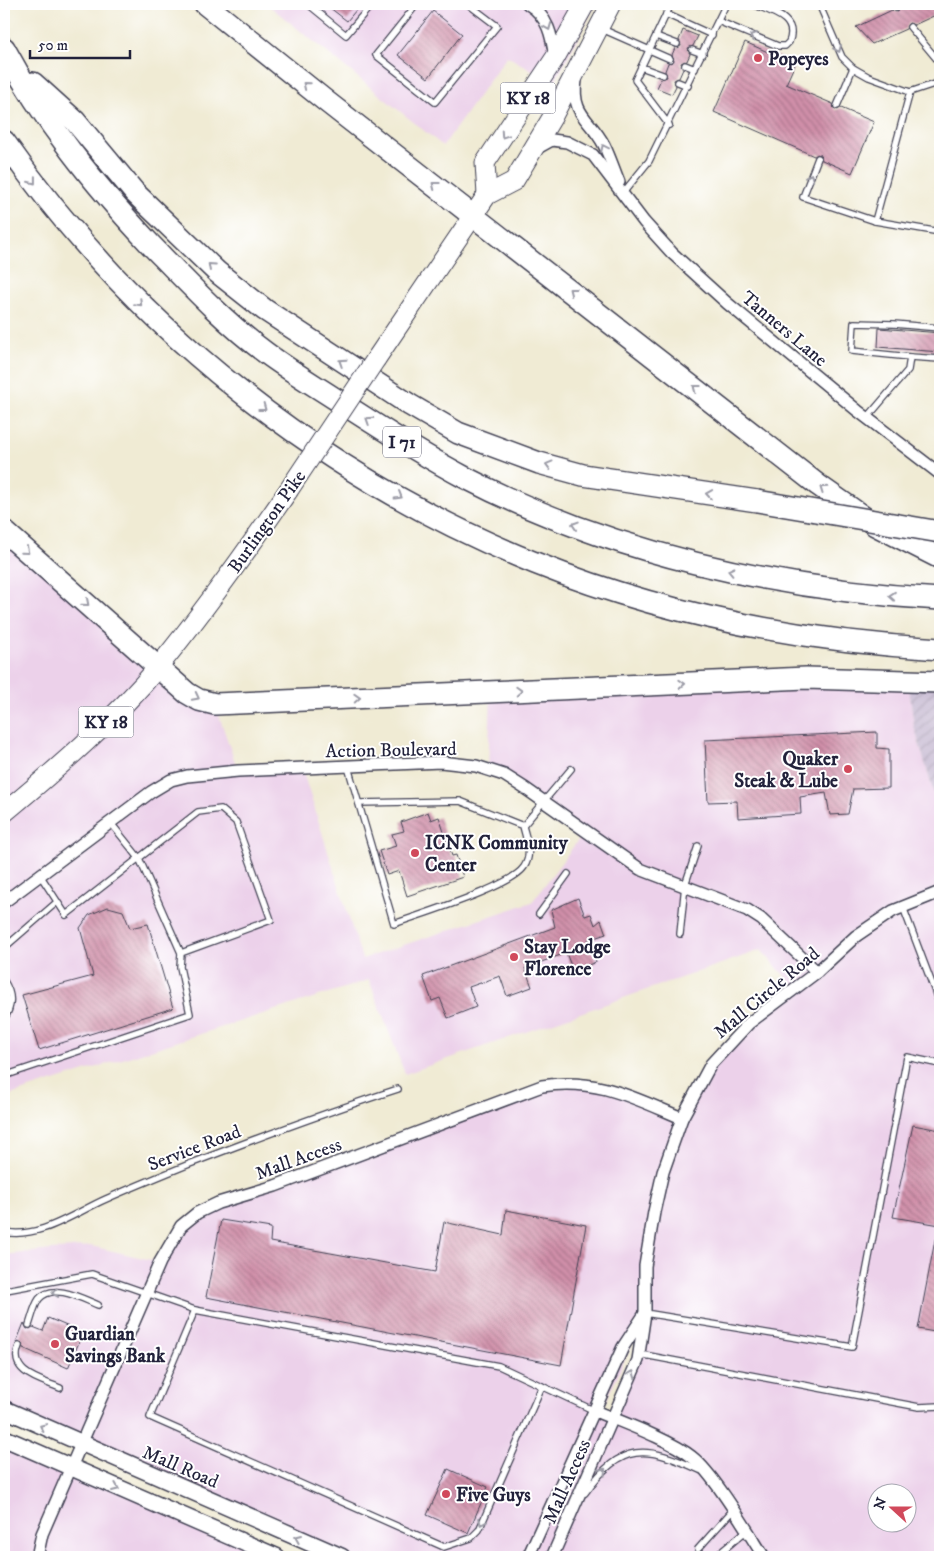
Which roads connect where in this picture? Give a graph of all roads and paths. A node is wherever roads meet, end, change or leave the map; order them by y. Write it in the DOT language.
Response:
graph roads {
  1 [pos="205,4"];
  2 [pos="308,4"];
  3 [pos="372,4"];
  4 [pos="417,4"];
  5 [pos="468,4"];
  6 [pos="528,4"];
  7 [pos="585,4"];
  8 [pos="611,4"];
  9 [pos="671,4"];
  10 [pos="726,4"];
  11 [pos="753,4"];
  12 [pos="819,4"];
  13 [pos="666,14"];
  14 [pos="718,21"];
  15 [pos="910,27"];
  16 [pos="600,28"];
  17 [pos="712,34"];
  18 [pos="656,36"];
  19 [pos="677,44"];
  20 [pos="692,50"];
  21 [pos="649,51"];
  22 [pos="703,54"];
  23 [pos="9,58"];
  24 [pos="555,58"];
  25 [pos="670,60"];
  26 [pos="940,63"];
  27 [pos="685,65"];
  28 [pos="641,67"];
  29 [pos="852,68"];
  30 [pos="695,69"];
  31 [pos="577,72"];
  32 [pos="663,76"];
  33 [pos="678,82"];
  34 [pos="940,82"];
  35 [pos="688,86"];
  36 [pos="910,92"];
  37 [pos="837,106"];
  38 [pos="669,125"];
  39 [pos="4,141"];
  40 [pos="532,151"];
  41 [pos="818,158"];
  42 [pos="623,193"];
  43 [pos="487,195"];
  44 [pos="473,214"];
  45 [pos="875,222"];
  46 [pos="940,232"];
  47 [pos="940,328"];
  48 [pos="910,357"];
  49 [pos="940,359"];
  50 [pos="867,418"];
  51 [pos="940,474"];
  52 [pos="4,531"];
  53 [pos="940,532"];
  54 [pos="940,558"];
  55 [pos="940,599"];
  56 [pos="940,649"];
  57 [pos="158,667"];
  58 [pos="940,682"];
  59 [pos="348,767"];
  60 [pos="571,769"];
  61 [pos="543,801"];
  62 [pos="359,802"];
  63 [pos="4,813"];
  64 [pos="110,822"];
  65 [pos="523,826"];
  66 [pos="698,846"];
  67 [pos="139,858"];
  68 [pos="40,874"];
  69 [pos="568,874"];
  70 [pos="685,885"];
  71 [pos="940,892"];
  72 [pos="4,902"];
  73 [pos="57,902"];
  74 [pos="903,907"];
  75 [pos="539,914"];
  76 [pos="680,934"];
  77 [pos="4,948"];
  78 [pos="181,953"];
  79 [pos="817,972"];
  80 [pos="4,981"];
  81 [pos="940,1005"];
  82 [pos="4,1018"];
  83 [pos="940,1064"];
  84 [pos="4,1076"];
  85 [pos="398,1089"];
  86 [pos="682,1118"];
  87 [pos="4,1232"];
  88 [pos="4,1291"];
  89 [pos="147,1293"];
  90 [pos="98,1305"];
  91 [pos="195,1310"];
  92 [pos="645,1314"];
  93 [pos="29,1325"];
  94 [pos="19,1346"];
  95 [pos="639,1354"];
  96 [pos="542,1386"];
  97 [pos="60,1388"];
  98 [pos="940,1406"];
  99 [pos="4,1409"];
  100 [pos="594,1411"];
  101 [pos="612,1419"];
  102 [pos="4,1438"];
  103 [pos="82,1445"];
  104 [pos="71,1469"];
  105 [pos="708,1473"];
  106 [pos="573,1509"];
  107 [pos="733,1510"];
  108 [pos="746,1531"];
  109 [pos="698,1549"];
  110 [pos="37,1557"];
  111 [pos="277,1557"];
  112 [pos="342,1557"];
  113 [pos="528,1557"];
  114 [pos="552,1557"];
  115 [pos="715,1557"];
  116 [pos="764,1557"];
  44 -- 1 [label="highway, one-way"];
  2 -- 3 [label="lane"];
  4 -- 5 [label="lane"];
  6 -- 24 [label="street, one-way"];
  7 -- 24 [label="main road, KY 18"];
  8 -- 16 [label="main road, Burlington Pike / KY 18"];
  9 -- 13 [label="lane"];
  10 -- 14 [label="lane"];
  11 -- 14 [label="lane, one-way"];
  12 -- 29 [label="lane, one-way"];
  13 -- 17 [label="lane"];
  13 -- 18 [label="lane"];
  14 -- 17 [label="lane"];
  15 -- 26 [label="lane"];
  16 -- 21 [label="lane"];
  16 -- 31 [label="main road, Burlington Pike / KY 18"];
  17 -- 22 [label="lane"];
  18 -- 19 [label="lane"];
  18 -- 21 [label="lane"];
  20 -- 22 [label="lane"];
  21 -- 25 [label="lane"];
  21 -- 28 [label="lane"];
  22 -- 30 [label="lane"];
  53 -- 23 [label="highway, one-way, bridge"];
  55 -- 23 [label="highway, I 71, one-way"];
  24 -- 43 [label="main road, KY 18, one-way"];
  27 -- 30 [label="lane"];
  28 -- 32 [label="lane"];
  28 -- 38 [label="lane"];
  29 -- 36 [label="lane"];
  29 -- 37 [label="lane"];
  30 -- 35 [label="lane"];
  31 -- 40 [label="main road, Burlington Pike / KY 18"];
  42 -- 31 [label="street, Tanners Lane, one-way"];
  33 -- 35 [label="lane"];
  34 -- 36 [label="lane"];
  35 -- 38 [label="lane"];
  36 -- 45 [label="lane"];
  38 -- 42 [label="lane"];
  39 -- 56 [label="highway, I 71, one-way"];
  40 -- 42 [label="street, Tanners Lane"];
  40 -- 43 [label="main road, Burlington Pike / KY 18"];
  45 -- 41 [label="lane, one-way"];
  42 -- 50 [label="street, Tanners Lane"];
  43 -- 44 [label="main road, Burlington Pike / KY 18"];
  54 -- 44 [label="highway, one-way"];
  44 -- 57 [label="main road, Burlington Pike / KY 18, bridge"];
  45 -- 46 [label="lane"];
  47 -- 48 [label="lane"];
  48 -- 49 [label="lane"];
  48 -- 50 [label="lane"];
  50 -- 51 [label="street, Tanners Lane"];
  52 -- 57 [label="highway, one-way"];
  57 -- 58 [label="highway, one-way"];
  57 -- 63 [label="main road, Burlington Pike / KY 18"];
  59 -- 61 [label="street, Action Boulevard"];
  59 -- 62 [label="lane"];
  59 -- 64 [label="street, Action Boulevard"];
  60 -- 61 [label="lane"];
  61 -- 65 [label="lane"];
  61 -- 70 [label="street, Action Boulevard"];
  62 -- 65 [label="lane"];
  62 -- 65 [label="lane"];
  64 -- 67 [label="lane"];
  64 -- 68 [label="street, Action Boulevard"];
  66 -- 70 [label="lane"];
  67 -- 73 [label="lane"];
  67 -- 78 [label="lane"];
  67 -- 78 [label="lane"];
  68 -- 72 [label="street, Action Boulevard"];
  68 -- 73 [label="lane"];
  69 -- 75 [label="lane"];
  70 -- 76 [label="lane"];
  70 -- 79 [label="street, Action Boulevard"];
  71 -- 74 [label="street, Mall Circle Road"];
  73 -- 77 [label="lane"];
  74 -- 79 [label="street, Mall Circle Road"];
  74 -- 81 [label="lane"];
  78 -- 84 [label="lane"];
  79 -- 86 [label="street, Mall Circle Road"];
  80 -- 82 [label="lane"];
  83 -- 92 [label="lane"];
  85 -- 87 [label="lane, Service Road"];
  86 -- 89 [label="street, Mall Access"];
  86 -- 92 [label="street, Mall Circle Road"];
  88 -- 89 [label="lane"];
  89 -- 91 [label="lane"];
  89 -- 103 [label="street, Mall Access"];
  90 -- 93 [label="lane, one-way"];
  91 -- 96 [label="lane"];
  96 -- 91 [label="lane, one-way"];
  92 -- 95 [label="street, Mall Circle Road"];
  92 -- 100 [label="street"];
  94 -- 97 [label="lane"];
  95 -- 98 [label="lane"];
  101 -- 95 [label="street, Mall Circle Road, one-way"];
  96 -- 100 [label="lane"];
  103 -- 99 [label="main road, Mall Road, one-way"];
  100 -- 101 [label="street"];
  100 -- 113 [label="street, Mall Access"];
  101 -- 105 [label="street"];
  101 -- 106 [label="street, Mall Access"];
  102 -- 104 [label="main road"];
  103 -- 104 [label="street, Mall Access"];
  112 -- 103 [label="main road, Mall Road, one-way"];
  104 -- 110 [label="street, Mall Access"];
  104 -- 111 [label="main road, one-way"];
  106 -- 105 [label="lane, one-way"];
  105 -- 107 [label="street"];
  106 -- 114 [label="street, Mall Access"];
  107 -- 108 [label="street"];
  107 -- 109 [label="lane"];
  108 -- 115 [label="lane"];
  108 -- 116 [label="street"];
}
